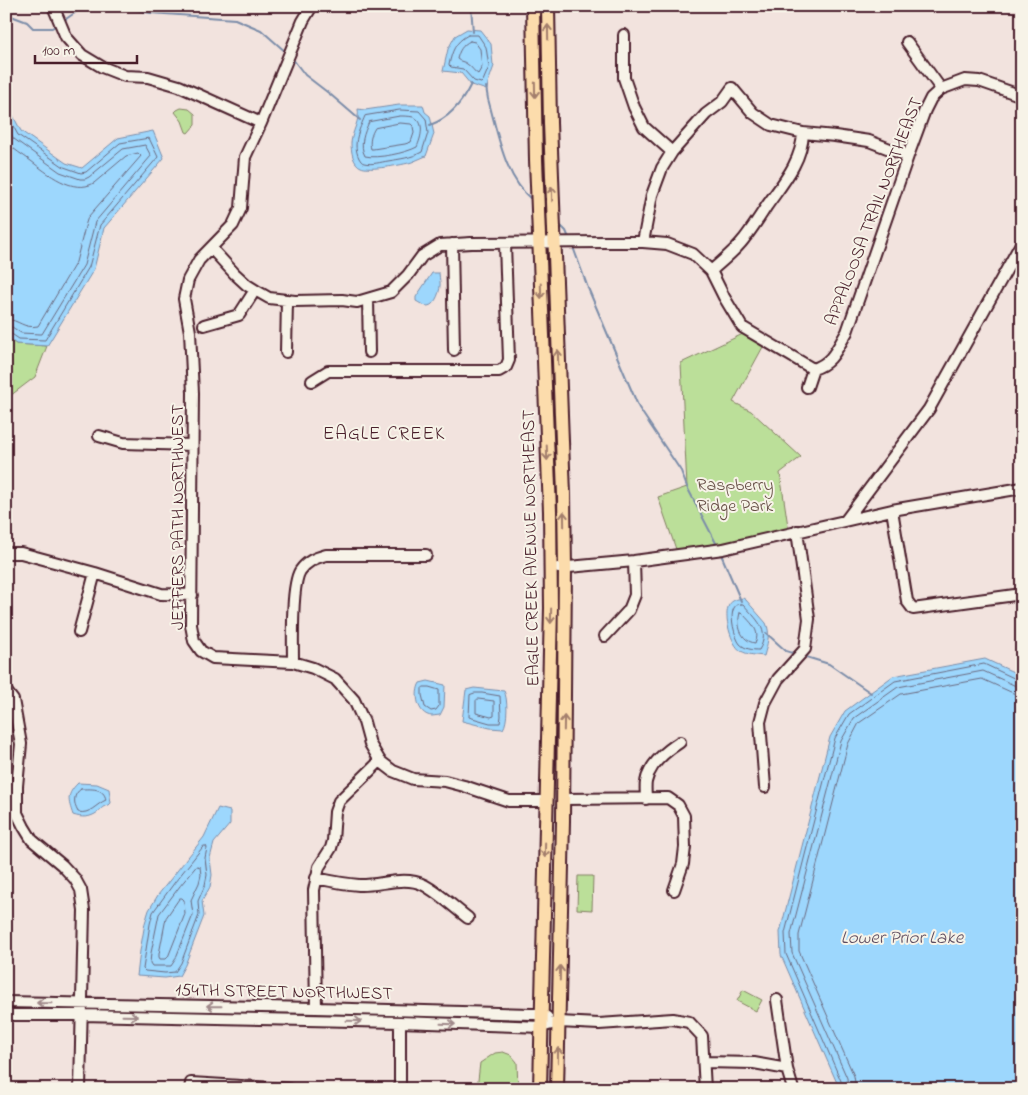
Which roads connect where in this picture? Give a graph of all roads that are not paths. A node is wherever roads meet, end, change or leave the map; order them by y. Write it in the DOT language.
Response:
graph roads {
  1 [pos="53,6"];
  2 [pos="312,6"];
  3 [pos="533,6"];
  4 [pos="548,6"];
  5 [pos="624,35"];
  6 [pos="907,42"];
  7 [pos="941,88"];
  8 [pos="1022,96"];
  9 [pos="261,123"];
  10 [pos="803,133"];
  11 [pos="672,152"];
  12 [pos="908,156"];
  13 [pos="539,242"];
  14 [pos="643,242"];
  15 [pos="1022,242"];
  16 [pos="554,243"];
  17 [pos="452,244"];
  18 [pos="505,244"];
  19 [pos="211,248"];
  20 [pos="711,271"];
  21 [pos="255,290"];
  22 [pos="368,299"];
  23 [pos="286,300"];
  24 [pos="204,325"];
  25 [pos="454,350"];
  26 [pos="286,352"];
  27 [pos="369,352"];
  28 [pos="813,369"];
  29 [pos="312,381"];
  30 [pos="807,387"];
  31 [pos="99,436"];
  32 [pos="192,445"];
  33 [pos="1022,488"];
  34 [pos="892,510"];
  35 [pos="846,520"];
  36 [pos="797,531"];
  37 [pos="6,553"];
  38 [pos="426,555"];
  39 [pos="634,561"];
  40 [pos="565,568"];
  41 [pos="550,569"];
  42 [pos="95,574"];
  43 [pos="1022,594"];
  44 [pos="192,595"];
  45 [pos="79,632"];
  46 [pos="605,636"];
  47 [pos="293,662"];
  48 [pos="6,691"];
  49 [pos="549,717"];
  50 [pos="680,742"];
  51 [pos="380,761"];
  52 [pos="764,787"];
  53 [pos="563,798"];
  54 [pos="646,798"];
  55 [pos="546,802"];
  56 [pos="316,878"];
  57 [pos="674,890"];
  58 [pos="468,918"];
  59 [pos="777,1000"];
  60 [pos="6,1002"];
  61 [pos="82,1003"];
  62 [pos="316,1008"];
  63 [pos="6,1015"];
  64 [pos="82,1015"];
  65 [pos="541,1021"];
  66 [pos="400,1022"];
  67 [pos="559,1022"];
  68 [pos="704,1062"];
  69 [pos="787,1069"];
  70 [pos="191,1086"];
  71 [pos="80,1088"];
  72 [pos="289,1089"];
  73 [pos="400,1089"];
  74 [pos="540,1089"];
  75 [pos="557,1089"];
  76 [pos="705,1089"];
  77 [pos="793,1089"];
  1 -- 9 [label="street"];
  2 -- 9 [label="street, JEFFERS PATH NORTHWEST"];
  3 -- 13 [label="main road, EAGLE CREEK AVENUE NORTHEAST, one-way"];
  16 -- 4 [label="main road, EAGLE CREEK AVENUE NORTHEAST, one-way"];
  5 -- 11 [label="street"];
  6 -- 7 [label="street"];
  7 -- 8 [label="street, APPALOOSA TRAIL NORTHEAST"];
  7 -- 12 [label="street, APPALOOSA TRAIL NORTHEAST"];
  9 -- 19 [label="street, JEFFERS PATH NORTHWEST"];
  10 -- 11 [label="street"];
  10 -- 12 [label="street"];
  10 -- 20 [label="street"];
  11 -- 14 [label="street"];
  12 -- 28 [label="street, APPALOOSA TRAIL NORTHEAST"];
  13 -- 16 [label="street"];
  13 -- 18 [label="street"];
  13 -- 41 [label="main road, EAGLE CREEK AVENUE NORTHEAST, one-way"];
  14 -- 16 [label="street"];
  14 -- 20 [label="street"];
  15 -- 35 [label="street"];
  40 -- 16 [label="main road, EAGLE CREEK AVENUE NORTHEAST, one-way"];
  17 -- 18 [label="street"];
  17 -- 22 [label="street"];
  17 -- 25 [label="street"];
  18 -- 29 [label="street"];
  19 -- 21 [label="street"];
  19 -- 32 [label="street, JEFFERS PATH NORTHWEST"];
  20 -- 28 [label="street"];
  21 -- 23 [label="street"];
  21 -- 24 [label="street"];
  22 -- 23 [label="street"];
  22 -- 27 [label="street"];
  23 -- 26 [label="street"];
  28 -- 30 [label="street"];
  31 -- 32 [label="street"];
  32 -- 44 [label="street, JEFFERS PATH NORTHWEST"];
  33 -- 34 [label="street"];
  34 -- 35 [label="street"];
  34 -- 43 [label="street"];
  35 -- 36 [label="street"];
  36 -- 39 [label="street"];
  36 -- 52 [label="street"];
  37 -- 42 [label="street"];
  38 -- 47 [label="street"];
  39 -- 40 [label="street"];
  39 -- 46 [label="street"];
  40 -- 41 [label="street"];
  53 -- 40 [label="main road, EAGLE CREEK AVENUE NORTHEAST, one-way"];
  41 -- 49 [label="main road, EAGLE CREEK AVENUE NORTHEAST, one-way"];
  42 -- 44 [label="street"];
  42 -- 45 [label="street"];
  44 -- 47 [label="street, JEFFERS PATH NORTHWEST"];
  47 -- 51 [label="street, JEFFERS PATH NORTHWEST"];
  48 -- 61 [label="street"];
  49 -- 53 [label="main road"];
  49 -- 55 [label="main road, EAGLE CREEK AVENUE NORTHEAST"];
  50 -- 54 [label="street"];
  51 -- 55 [label="street"];
  51 -- 56 [label="street"];
  53 -- 54 [label="street"];
  67 -- 53 [label="main road, EAGLE CREEK AVENUE NORTHEAST, one-way"];
  54 -- 57 [label="street"];
  55 -- 65 [label="main road, EAGLE CREEK AVENUE NORTHEAST, one-way"];
  56 -- 58 [label="street"];
  56 -- 62 [label="street"];
  59 -- 69 [label="street"];
  61 -- 60 [label="street, 154TH STREET NORTHWEST, one-way"];
  62 -- 61 [label="street, 154TH STREET NORTHWEST, one-way"];
  61 -- 64 [label="street"];
  62 -- 65 [label="street, 154TH STREET NORTHWEST"];
  63 -- 64 [label="street, 154TH STREET NORTHWEST"];
  64 -- 66 [label="street, 154TH STREET NORTHWEST, one-way"];
  64 -- 71 [label="street"];
  66 -- 65 [label="street, 154TH STREET NORTHWEST, one-way"];
  65 -- 67 [label="street, 154TH STREET NORTHWEST"];
  65 -- 74 [label="main road, EAGLE CREEK AVENUE NORTHEAST"];
  66 -- 73 [label="street"];
  67 -- 68 [label="street, 154TH STREET NORTHWEST"];
  75 -- 67 [label="main road, EAGLE CREEK AVENUE NORTHEAST, one-way"];
  68 -- 69 [label="street"];
  68 -- 76 [label="street, 154TH STREET NORTHWEST"];
  69 -- 77 [label="street"];
  70 -- 72 [label="street"];
}
